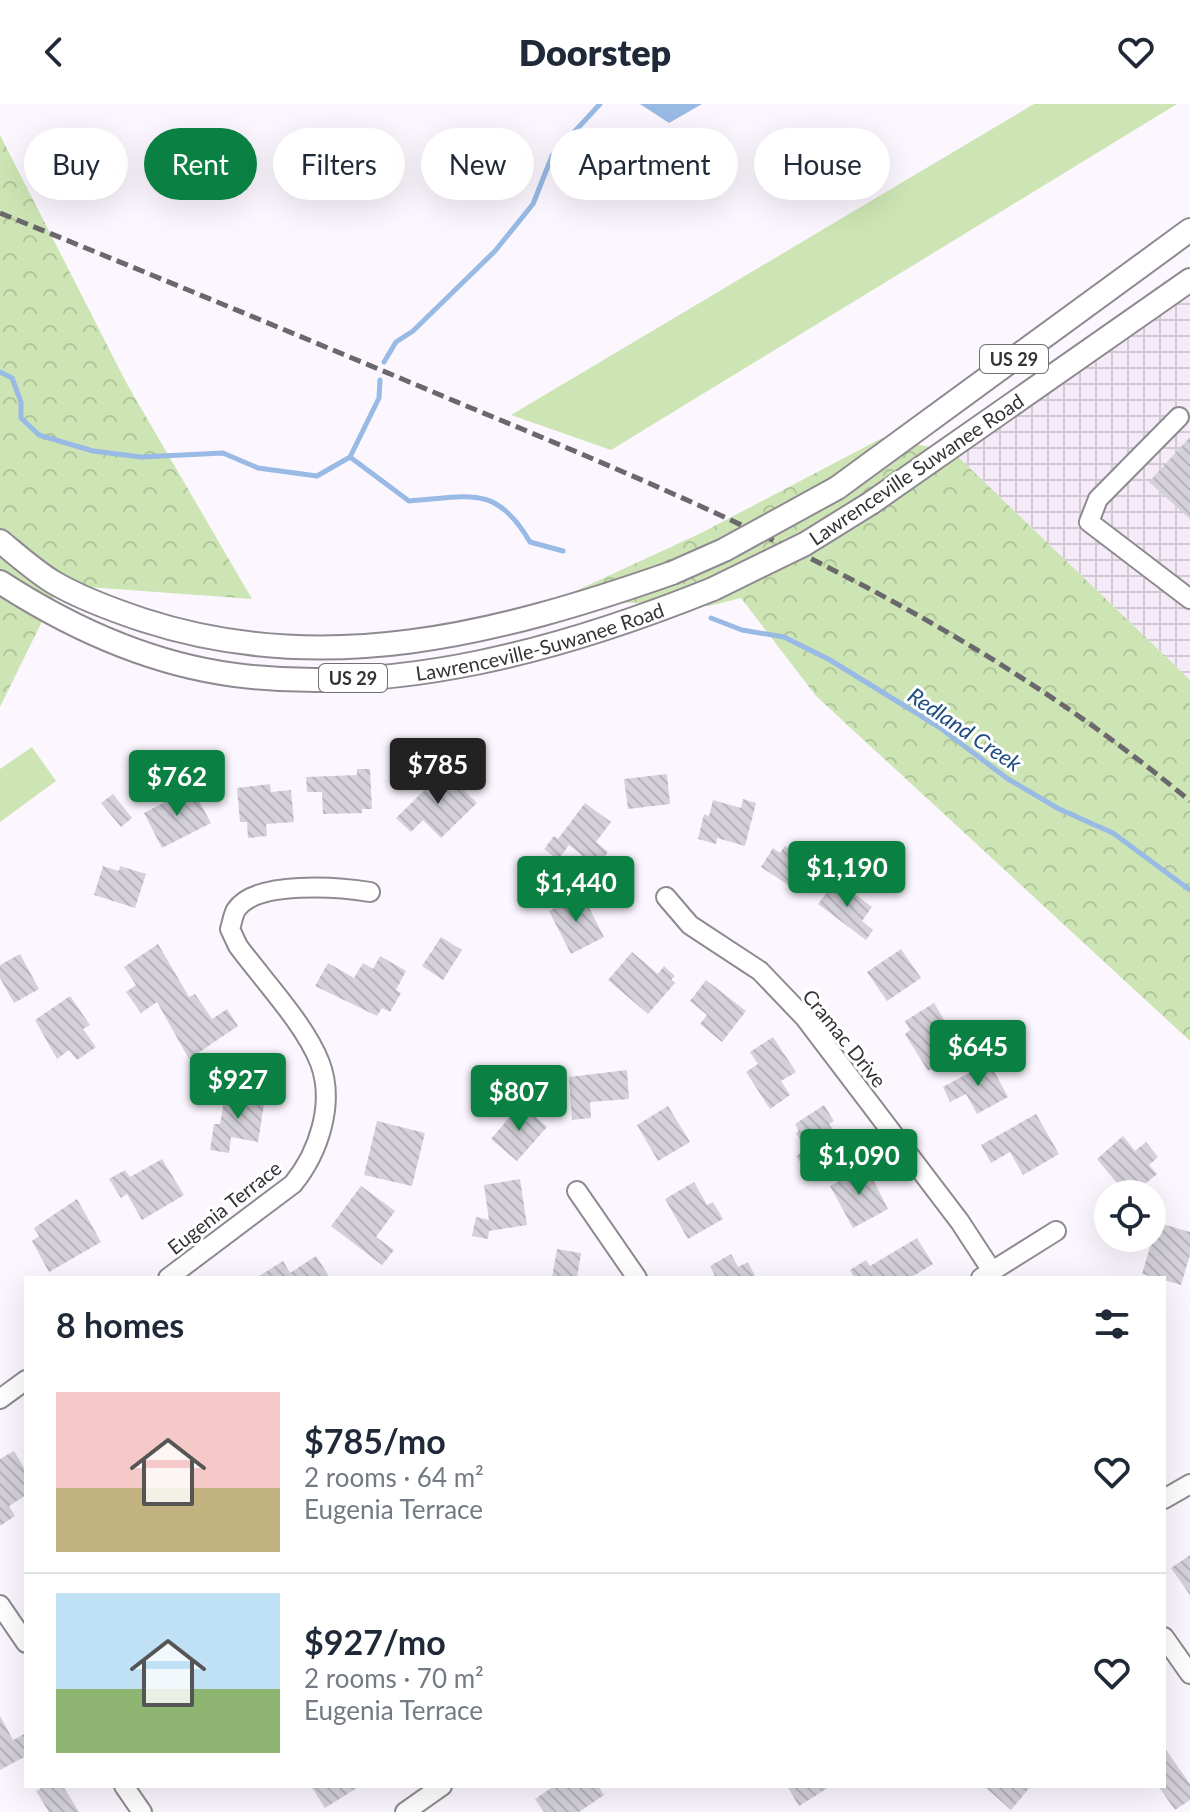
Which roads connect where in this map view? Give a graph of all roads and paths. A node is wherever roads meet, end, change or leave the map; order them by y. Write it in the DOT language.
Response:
graph roads {
  1 [pos="1190,230"];
  2 [pos="1190,280"];
  3 [pos="1179,417"];
  4 [pos="0,541"];
  5 [pos="672,573"];
  6 [pos="0,582"];
  7 [pos="713,589"];
  8 [pos="1190,599"];
  9 [pos="370,892"];
  10 [pos="666,897"];
  11 [pos="577,1191"];
  12 [pos="1056,1231"];
  13 [pos="987,1274"];
  14 [pos="171,1276"];
  15 [pos="636,1276"];
  16 [pos="24,1381"];
  17 [pos="0,1399"];
  18 [pos="1190,1484"];
  19 [pos="1166,1498"];
  20 [pos="0,1605"];
  21 [pos="24,1640"];
  22 [pos="1166,1640"];
  23 [pos="1190,1674"];
  24 [pos="125,1788"];
  25 [pos="439,1788"];
  26 [pos="142,1812"];
  27 [pos="405,1812"];
  1 -- 5 [label="main road, Lawrenceville Suwanee Road / US 29, bridge"];
  2 -- 7 [label="main road, Lawrenceville Suwanee Road / US 29, bridge"];
  3 -- 8 [label="street"];
  4 -- 5 [label="main road, Lawrenceville-Suwanee Road / US 29"];
  6 -- 7 [label="main road, Lawrenceville-Suwanee Road / US 29"];
  9 -- 14 [label="street, Eugenia Terrace"];
  10 -- 13 [label="street, Cramac Drive"];
  11 -- 15 [label="street"];
  12 -- 13 [label="street"];
  16 -- 17 [label="street"];
  18 -- 19 [label="street"];
  20 -- 21 [label="street"];
  22 -- 23 [label="street"];
  24 -- 26 [label="street"];
  25 -- 27 [label="street"];
}
